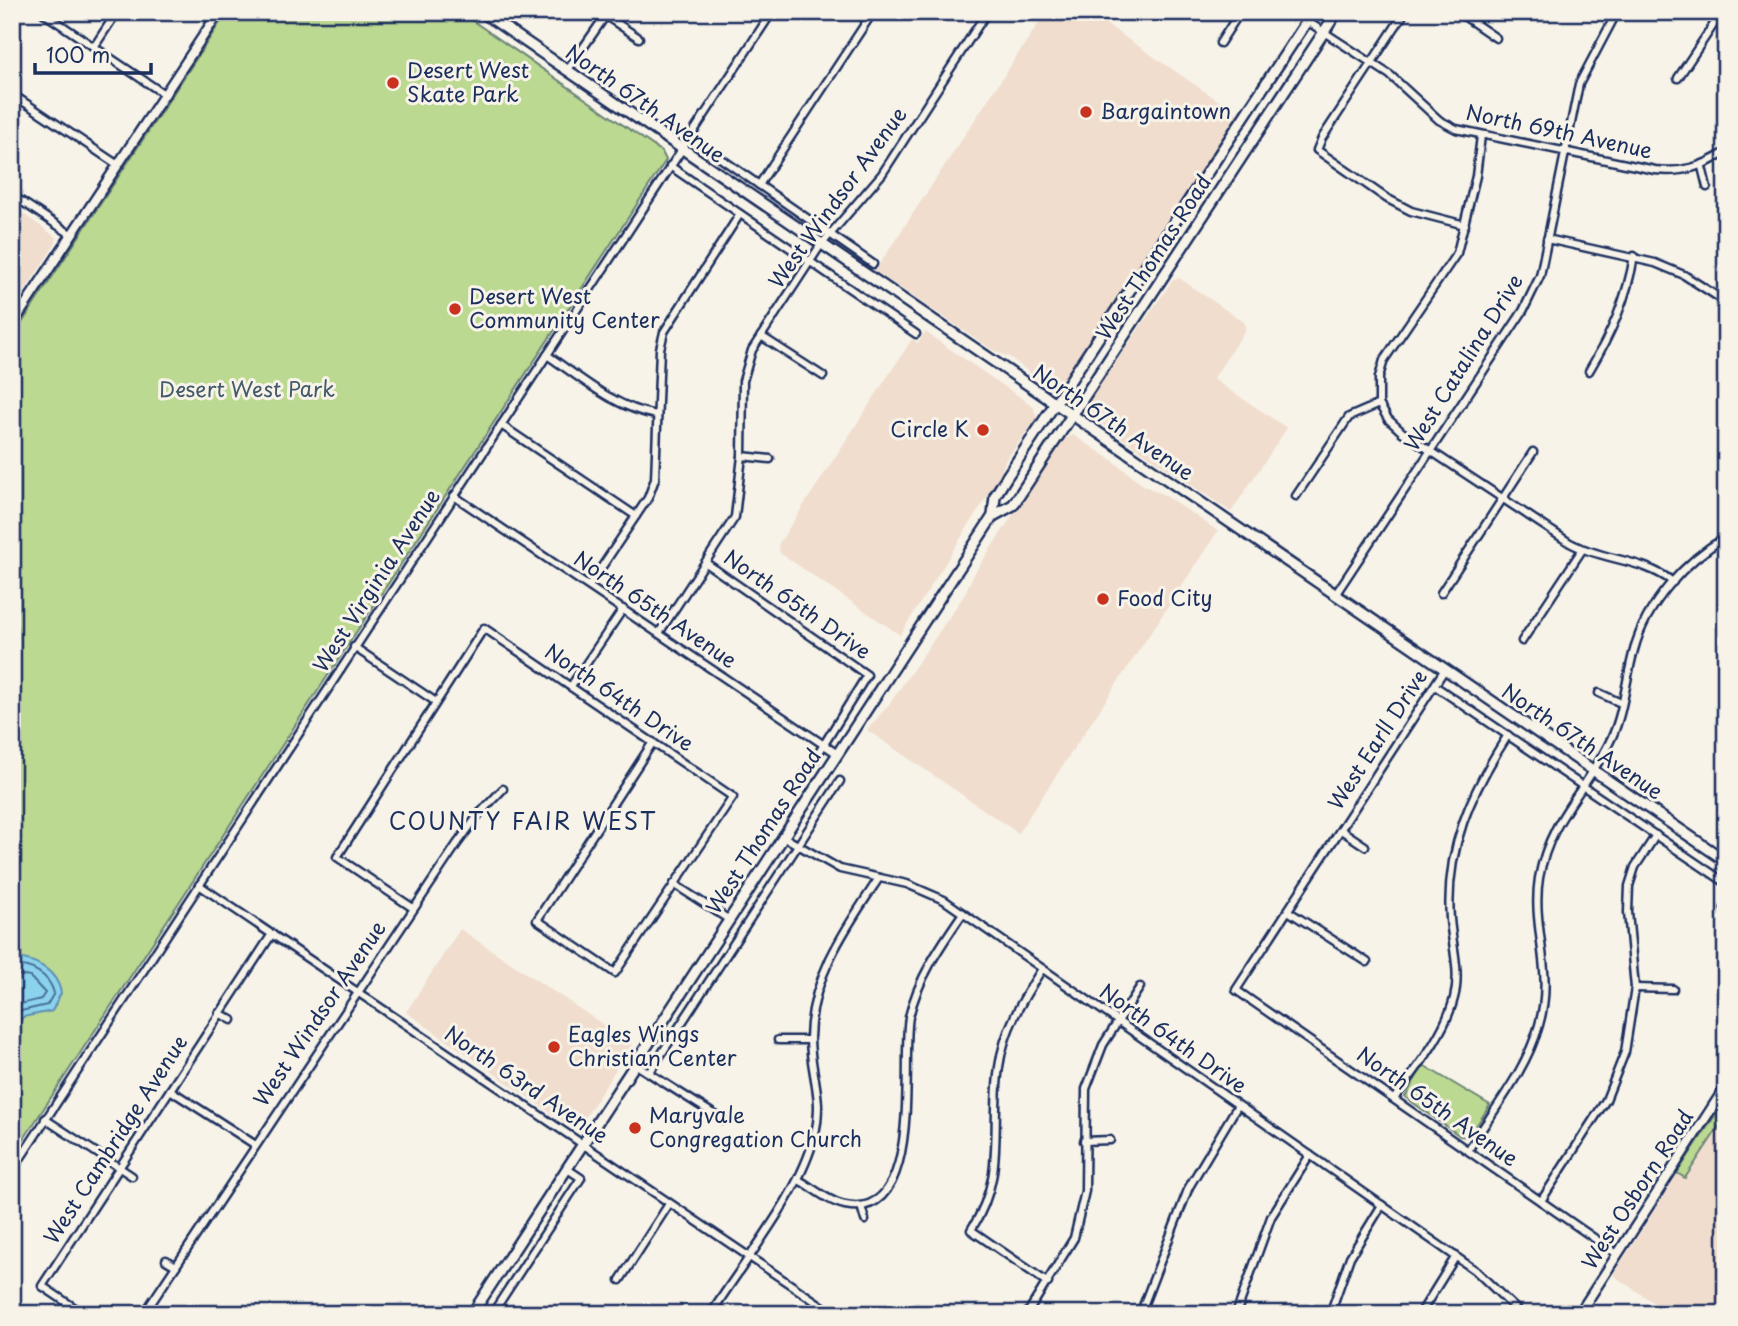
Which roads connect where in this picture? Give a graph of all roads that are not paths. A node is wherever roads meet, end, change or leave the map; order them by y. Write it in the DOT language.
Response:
graph roads {
  1 [pos="42,12"];
  2 [pos="117,12"];
  3 [pos="219,12"];
  4 [pos="482,12"];
  5 [pos="772,12"];
  6 [pos="873,12"];
  7 [pos="987,12"];
  8 [pos="1240,12"];
  9 [pos="1293,12"];
  10 [pos="1313,12"];
  11 [pos="1337,12"];
  12 [pos="1405,12"];
  13 [pos="1458,12"];
  14 [pos="1617,12"];
  15 [pos="1721,12"];
  16 [pos="607,14"];
  17 [pos="494,16"];
  18 [pos="1307,21"];
  19 [pos="1324,32"];
  20 [pos="639,38"];
  21 [pos="1496,38"];
  22 [pos="1220,43"];
  23 [pos="94,47"];
  24 [pos="1372,63"];
  25 [pos="567,71"];
  26 [pos="1678,78"];
  27 [pos="12,94"];
  28 [pos="164,94"];
  29 [pos="1481,136"];
  30 [pos="690,137"];
  31 [pos="681,150"];
  32 [pos="1726,152"];
  33 [pos="1566,153"];
  34 [pos="118,165"];
  35 [pos="670,166"];
  36 [pos="1702,167"];
  37 [pos="759,185"];
  38 [pos="1707,187"];
  39 [pos="12,195"];
  40 [pos="740,214"];
  41 [pos="1465,225"];
  42 [pos="830,234"];
  43 [pos="72,235"];
  44 [pos="1548,239"];
  45 [pos="820,246"];
  46 [pos="1634,257"];
  47 [pos="810,262"];
  48 [pos="873,264"];
  49 [pos="1726,302"];
  50 [pos="12,326"];
  51 [pos="916,334"];
  52 [pos="761,336"];
  53 [pos="547,355"];
  54 [pos="1589,371"];
  55 [pos="823,376"];
  56 [pos="1379,404"];
  57 [pos="1054,405"];
  58 [pos="656,415"];
  59 [pos="1070,416"];
  60 [pos="501,425"];
  61 [pos="1430,451"];
  62 [pos="1534,452"];
  63 [pos="742,456"];
  64 [pos="770,459"];
  65 [pos="454,496"];
  66 [pos="1296,496"];
  67 [pos="1503,499"];
  68 [pos="636,516"];
  69 [pos="993,516"];
  70 [pos="1726,537"];
  71 [pos="1583,550"];
  72 [pos="706,563"];
  73 [pos="1673,582"];
  74 [pos="589,586"];
  75 [pos="1441,593"];
  76 [pos="1335,595"];
  77 [pos="623,609"];
  78 [pos="659,634"];
  79 [pos="1522,641"];
  80 [pos="354,647"];
  81 [pos="1445,669"];
  82 [pos="867,676"];
  83 [pos="571,685"];
  84 [pos="1435,686"];
  85 [pos="1600,693"];
  86 [pos="436,702"];
  87 [pos="1621,704"];
  88 [pos="1508,735"];
  89 [pos="653,742"];
  90 [pos="825,745"];
  91 [pos="836,753"];
  92 [pos="1592,770"];
  93 [pos="805,775"];
  94 [pos="840,781"];
  95 [pos="1582,785"];
  96 [pos="503,789"];
  97 [pos="1341,830"];
  98 [pos="1656,835"];
  99 [pos="782,836"];
  100 [pos="1365,846"];
  101 [pos="797,847"];
  102 [pos="1726,861"];
  103 [pos="879,878"];
  104 [pos="1726,883"];
  105 [pos="674,884"];
  106 [pos="199,885"];
  107 [pos="413,908"];
  108 [pos="1288,911"];
  109 [pos="963,913"];
  110 [pos="728,919"];
  111 [pos="272,934"];
  112 [pos="1367,962"];
  113 [pos="1042,969"];
  114 [pos="1140,987"];
  115 [pos="1635,988"];
  116 [pos="1673,989"];
  117 [pos="1237,990"];
  118 [pos="357,992"];
  119 [pos="219,1013"];
  120 [pos="232,1020"];
  121 [pos="1117,1020"];
  122 [pos="778,1040"];
  123 [pos="810,1040"];
  124 [pos="634,1063"];
  125 [pos="649,1073"];
  126 [pos="1726,1086"];
  127 [pos="170,1090"];
  128 [pos="1394,1098"];
  129 [pos="1238,1105"];
  130 [pos="46,1119"];
  131 [pos="723,1120"];
  132 [pos="1110,1140"];
  133 [pos="1084,1142"];
  134 [pos="254,1144"];
  135 [pos="581,1144"];
  136 [pos="1469,1150"];
  137 [pos="1310,1155"];
  138 [pos="119,1168"];
  139 [pos="566,1168"];
  140 [pos="12,1171"];
  141 [pos="132,1176"];
  142 [pos="799,1180"];
  143 [pos="1541,1202"];
  144 [pos="669,1204"];
  145 [pos="1382,1205"];
  146 [pos="860,1206"];
  147 [pos="865,1220"];
  148 [pos="1617,1254"];
  149 [pos="748,1256"];
  150 [pos="1456,1256"];
  151 [pos="166,1260"];
  152 [pos="176,1266"];
  153 [pos="620,1280"];
  154 [pos="1048,1283"];
  155 [pos="821,1305"];
  156 [pos="493,1311"];
  157 [pos="84,1314"];
  158 [pos="145,1314"];
  159 [pos="472,1314"];
  160 [pos="502,1314"];
  161 [pos="711,1314"];
  162 [pos="816,1314"];
  163 [pos="834,1314"];
  164 [pos="1027,1314"];
  165 [pos="1140,1314"];
  166 [pos="1236,1314"];
  167 [pos="1330,1314"];
  168 [pos="1420,1314"];
  169 [pos="1521,1314"];
  170 [pos="1579,1314"];
  1 -- 23 [label="street"];
  2 -- 23 [label="street"];
  3 -- 28 [label="street"];
  4 -- 17 [label="main road, North 67th Avenue"];
  5 -- 30 [label="street, West Virginia Avenue"];
  6 -- 37 [label="street"];
  7 -- 42 [label="street, West Windsor Avenue"];
  8 -- 22 [label="street"];
  9 -- 18 [label="street, North 69th Avenue"];
  10 -- 18 [label="main road, West Thomas Road"];
  11 -- 19 [label="main road, West Thomas Road"];
  12 -- 24 [label="street"];
  13 -- 21 [label="street"];
  14 -- 33 [label="street, West Catalina Drive"];
  15 -- 26 [label="street"];
  16 -- 20 [label="street"];
  16 -- 25 [label="street"];
  17 -- 25 [label="main road, North 67th Avenue"];
  18 -- 19 [label="street, North 69th Avenue"];
  18 -- 57 [label="main road, West Thomas Road"];
  19 -- 24 [label="street, North 69th Avenue"];
  19 -- 59 [label="main road, West Thomas Road"];
  23 -- 28 [label="street"];
  24 -- 29 [label="street, North 69th Avenue"];
  24 -- 41 [label="street"];
  25 -- 31 [label="main road, North 67th Avenue"];
  27 -- 34 [label="street"];
  28 -- 34 [label="street"];
  29 -- 33 [label="street, North 69th Avenue"];
  29 -- 41 [label="street"];
  30 -- 31 [label="street, West Virginia Avenue"];
  30 -- 37 [label="street, North 67th Avenue"];
  31 -- 35 [label="street, West Virginia Avenue"];
  31 -- 45 [label="main road, North 67th Avenue"];
  32 -- 36 [label="street, North 69th Avenue"];
  33 -- 36 [label="street, North 69th Avenue"];
  33 -- 44 [label="street, West Catalina Drive"];
  34 -- 43 [label="street"];
  35 -- 40 [label="street, North 67th Avenue"];
  35 -- 53 [label="street, West Virginia Avenue"];
  36 -- 38 [label="street"];
  37 -- 42 [label="street, North 67th Avenue"];
  39 -- 43 [label="street"];
  40 -- 47 [label="street, North 67th Avenue"];
  40 -- 58 [label="street"];
  41 -- 56 [label="street"];
  42 -- 45 [label="street, West Windsor Avenue"];
  42 -- 48 [label="street, North 67th Avenue"];
  43 -- 50 [label="street"];
  44 -- 46 [label="street"];
  44 -- 61 [label="street, West Catalina Drive"];
  45 -- 47 [label="street, West Windsor Avenue"];
  45 -- 57 [label="main road, North 67th Avenue"];
  46 -- 49 [label="street"];
  46 -- 54 [label="street"];
  47 -- 51 [label="street, North 67th Avenue"];
  47 -- 52 [label="street, West Windsor Avenue"];
  52 -- 55 [label="street"];
  52 -- 63 [label="street, West Windsor Avenue"];
  53 -- 58 [label="street"];
  53 -- 60 [label="street, West Virginia Avenue"];
  56 -- 61 [label="street"];
  56 -- 66 [label="street"];
  57 -- 59 [label="main road, North 67th Avenue"];
  57 -- 69 [label="main road, West Thomas Road"];
  58 -- 68 [label="street"];
  59 -- 69 [label="main road, West Thomas Road"];
  59 -- 76 [label="main road, North 67th Avenue"];
  60 -- 65 [label="street, West Virginia Avenue"];
  60 -- 68 [label="street"];
  61 -- 67 [label="street"];
  61 -- 76 [label="street, West Catalina Drive"];
  62 -- 67 [label="street"];
  63 -- 64 [label="street"];
  63 -- 72 [label="street, West Windsor Avenue"];
  65 -- 74 [label="street, North 65th Avenue"];
  65 -- 80 [label="street, West Virginia Avenue"];
  67 -- 71 [label="street"];
  67 -- 75 [label="street"];
  68 -- 74 [label="street"];
  69 -- 91 [label="main road, West Thomas Road"];
  70 -- 73 [label="street"];
  71 -- 73 [label="street"];
  71 -- 79 [label="street"];
  72 -- 78 [label="street, West Windsor Avenue"];
  72 -- 82 [label="street, North 65th Drive"];
  73 -- 87 [label="street"];
  74 -- 77 [label="street, North 65th Avenue"];
  76 -- 81 [label="main road, North 67th Avenue"];
  77 -- 78 [label="street, North 65th Avenue"];
  77 -- 83 [label="street"];
  78 -- 90 [label="street, North 65th Avenue"];
  80 -- 86 [label="street"];
  80 -- 106 [label="street, West Virginia Avenue"];
  81 -- 84 [label="street, West Earll Drive"];
  81 -- 92 [label="main road, North 67th Avenue"];
  82 -- 90 [label="street, West Thomas Road"];
  83 -- 86 [label="street, North 64th Drive"];
  83 -- 89 [label="street, North 64th Drive"];
  84 -- 88 [label="street, North 67th Avenue"];
  84 -- 97 [label="street, West Earll Drive"];
  85 -- 87 [label="street"];
  86 -- 107 [label="street"];
  87 -- 92 [label="street"];
  88 -- 95 [label="street, North 67th Avenue"];
  88 -- 128 [label="street"];
  89 -- 105 [label="street, North 64th Drive"];
  89 -- 105 [label="street"];
  90 -- 91 [label="street, North 65th Avenue"];
  90 -- 93 [label="street, West Thomas Road"];
  91 -- 99 [label="main road, West Thomas Road"];
  92 -- 95 [label="street"];
  92 -- 102 [label="main road, North 67th Avenue"];
  94 -- 101 [label="street, West Thomas Road"];
  95 -- 98 [label="street, North 67th Avenue"];
  95 -- 136 [label="street"];
  96 -- 107 [label="street, West Windsor Avenue"];
  97 -- 100 [label="street, West Earll Drive"];
  97 -- 108 [label="street, West Earll Drive"];
  98 -- 104 [label="street, North 67th Avenue"];
  98 -- 115 [label="street"];
  99 -- 101 [label="street, North 64th Drive"];
  99 -- 110 [label="main road, West Thomas Road"];
  101 -- 103 [label="street, North 64th Drive"];
  101 -- 125 [label="street, West Thomas Road"];
  103 -- 109 [label="street, North 64th Drive"];
  103 -- 123 [label="street"];
  105 -- 110 [label="street"];
  106 -- 111 [label="street, North 63rd Avenue"];
  106 -- 130 [label="street, West Virginia Avenue"];
  107 -- 118 [label="street, West Windsor Avenue"];
  108 -- 112 [label="street"];
  108 -- 117 [label="street, West Earll Drive"];
  109 -- 113 [label="street, North 64th Drive"];
  109 -- 146 [label="street"];
  110 -- 124 [label="main road, West Thomas Road"];
  111 -- 118 [label="street, North 63rd Avenue"];
  111 -- 119 [label="street, West Cambridge Avenue"];
  113 -- 121 [label="street, North 64th Drive"];
  113 -- 154 [label="street"];
  114 -- 121 [label="street"];
  115 -- 116 [label="street"];
  115 -- 143 [label="street"];
  117 -- 128 [label="street, North 65th Avenue"];
  118 -- 134 [label="street, West Windsor Avenue"];
  118 -- 135 [label="street, North 63rd Avenue"];
  119 -- 120 [label="street"];
  119 -- 127 [label="street, West Cambridge Avenue"];
  121 -- 129 [label="street, North 64th Drive"];
  121 -- 133 [label="street"];
  122 -- 123 [label="street"];
  123 -- 142 [label="street"];
  124 -- 125 [label="street"];
  124 -- 135 [label="main road, West Thomas Road"];
  125 -- 131 [label="street"];
  126 -- 148 [label="street, West Osborn Road"];
  127 -- 134 [label="street"];
  127 -- 138 [label="street, West Cambridge Avenue"];
  128 -- 136 [label="street, North 65th Avenue"];
  129 -- 137 [label="street, North 64th Drive"];
  129 -- 165 [label="street"];
  130 -- 138 [label="street"];
  130 -- 140 [label="street, West Virginia Avenue"];
  132 -- 133 [label="street"];
  133 -- 154 [label="street"];
  134 -- 152 [label="street, West Windsor Avenue"];
  135 -- 139 [label="main road, West Thomas Road"];
  135 -- 144 [label="street, North 63rd Avenue"];
  136 -- 143 [label="street, North 65th Avenue"];
  137 -- 145 [label="street, North 64th Drive"];
  137 -- 166 [label="street"];
  138 -- 141 [label="street"];
  138 -- 157 [label="street, West Cambridge Avenue"];
  139 -- 156 [label="street"];
  139 -- 159 [label="main road, West Thomas Road"];
  142 -- 146 [label="street"];
  142 -- 149 [label="street"];
  143 -- 148 [label="street, North 65th Avenue"];
  144 -- 149 [label="street, North 63rd Avenue"];
  144 -- 153 [label="street"];
  145 -- 150 [label="street, North 64th Drive"];
  145 -- 167 [label="street"];
  146 -- 147 [label="street"];
  148 -- 170 [label="street, West Osborn Road"];
  149 -- 155 [label="street, North 63rd Avenue"];
  149 -- 161 [label="street"];
  150 -- 168 [label="street"];
  150 -- 169 [label="street, North 64th Drive"];
  151 -- 152 [label="street"];
  152 -- 158 [label="street, West Windsor Avenue"];
  154 -- 164 [label="street"];
  155 -- 162 [label="street"];
  155 -- 163 [label="street, North 63rd Avenue"];
  156 -- 160 [label="street"];
}
